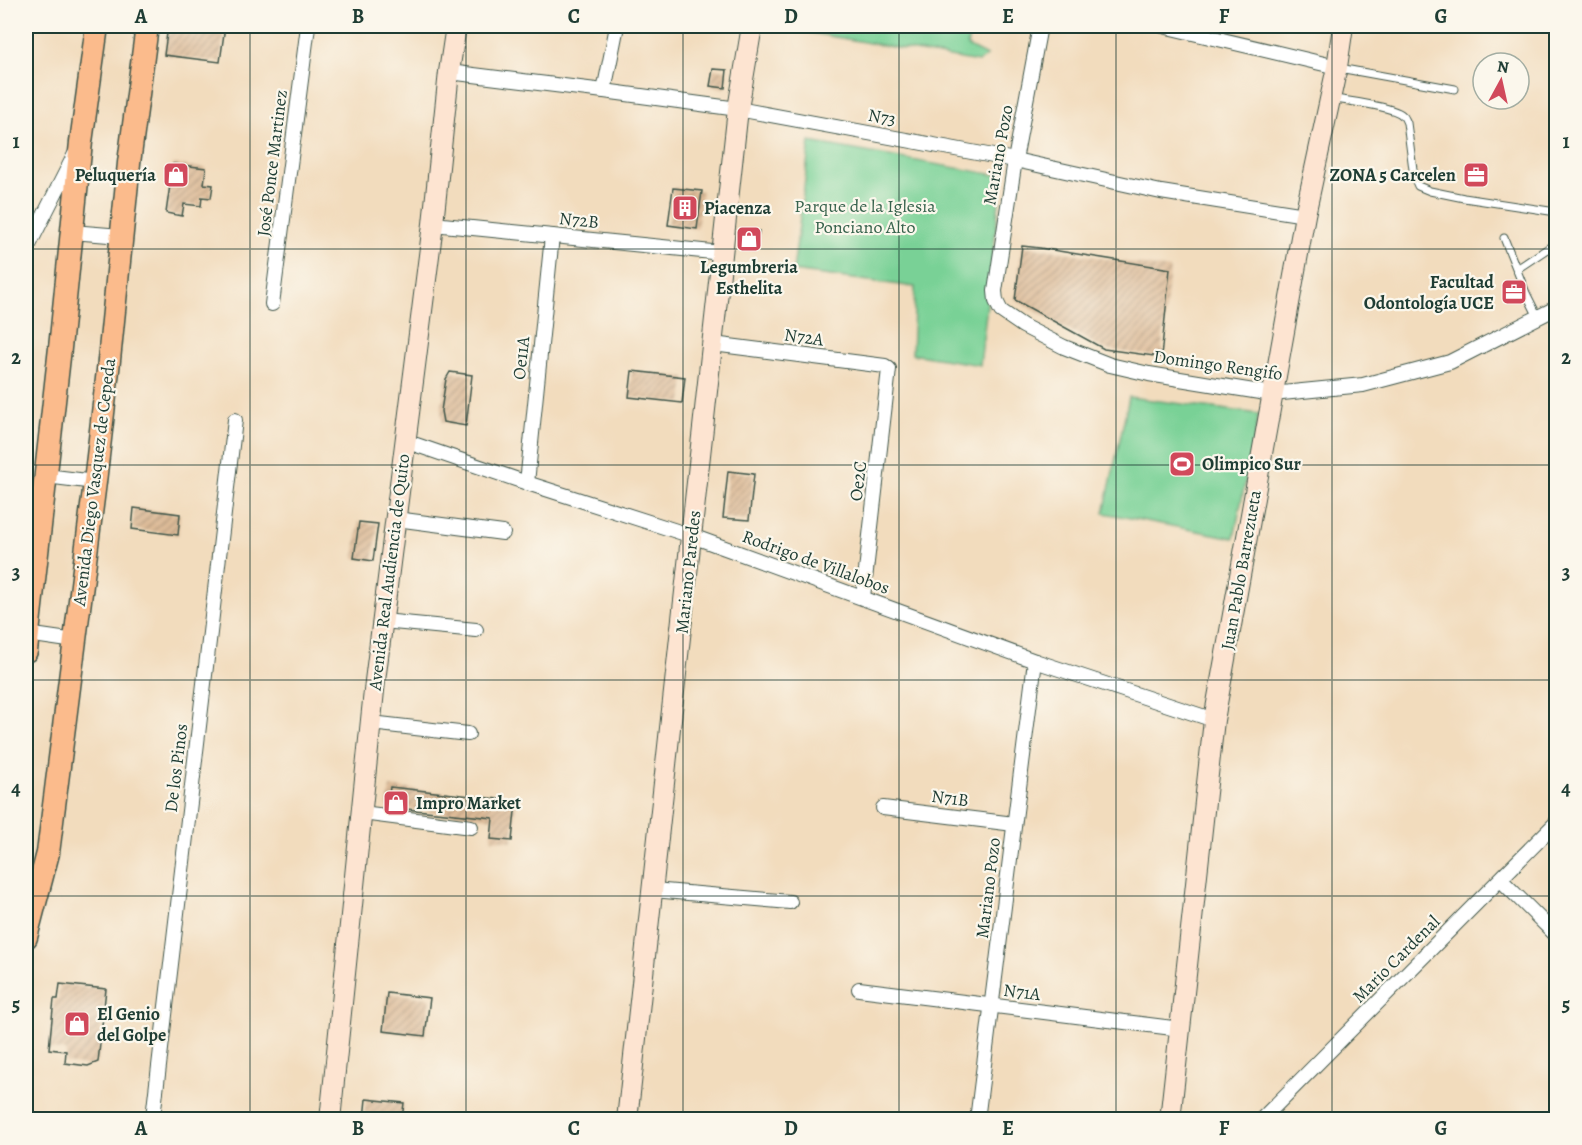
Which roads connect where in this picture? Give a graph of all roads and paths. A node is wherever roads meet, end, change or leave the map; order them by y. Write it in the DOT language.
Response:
graph roads {
  1 [pos="97,26"];
  2 [pos="147,26"];
  3 [pos="308,26"];
  4 [pos="456,26"];
  5 [pos="617,26"];
  6 [pos="752,26"];
  7 [pos="1040,26"];
  8 [pos="1163,26"];
  9 [pos="1343,26"];
  10 [pos="1337,67"];
  11 [pos="449,72"];
  12 [pos="1455,89"];
  13 [pos="604,91"];
  14 [pos="1330,99"];
  15 [pos="738,109"];
  16 [pos="81,142"];
  17 [pos="1015,160"];
  18 [pos="1557,212"];
  19 [pos="1305,215"];
  20 [pos="434,224"];
  21 [pos="72,231"];
  22 [pos="121,236"];
  23 [pos="552,236"];
  24 [pos="1504,238"];
  25 [pos="1556,243"];
  26 [pos="26,251"];
  27 [pos="722,253"];
  28 [pos="1517,269"];
  29 [pos="995,291"];
  30 [pos="272,304"];
  31 [pos="1557,308"];
  32 [pos="1538,317"];
  33 [pos="713,344"];
  34 [pos="889,369"];
  35 [pos="1272,394"];
  36 [pos="235,420"];
  37 [pos="405,441"];
  38 [pos="46,476"];
  39 [pos="94,482"];
  40 [pos="527,483"];
  41 [pos="396,519"];
  42 [pos="503,533"];
  43 [pos="692,536"];
  44 [pos="863,597"];
  45 [pos="383,621"];
  46 [pos="476,630"];
  47 [pos="75,641"];
  48 [pos="26,643"];
  49 [pos="1035,661"];
  50 [pos="1214,720"];
  51 [pos="371,723"];
  52 [pos="468,734"];
  53 [pos="883,808"];
  54 [pos="362,813"];
  55 [pos="1557,823"];
  56 [pos="1014,824"];
  57 [pos="471,826"];
  58 [pos="1501,880"];
  59 [pos="653,890"];
  60 [pos="790,902"];
  61 [pos="1557,935"];
  62 [pos="26,937"];
  63 [pos="859,989"];
  64 [pos="991,1006"];
  65 [pos="1181,1029"];
  66 [pos="151,1119"];
  67 [pos="330,1119"];
  68 [pos="627,1119"];
  69 [pos="977,1119"];
  70 [pos="1170,1119"];
  71 [pos="1262,1119"];
  1 -- 16 [label="main road"];
  2 -- 22 [label="main road, Avenida Diego Vasquez de Cepeda"];
  3 -- 30 [label="street, José Ponce Martinez"];
  4 -- 11 [label="main road, Avenida Real Audiencia de Quito"];
  5 -- 13 [label="street"];
  6 -- 15 [label="main road, Mariano Paredes"];
  7 -- 17 [label="street, Mariano Pozo"];
  8 -- 10 [label="street"];
  9 -- 10 [label="main road, Juan Pablo Barrezueta"];
  10 -- 12 [label="lane"];
  10 -- 14 [label="main road, Juan Pablo Barrezueta"];
  11 -- 13 [label="street, N73"];
  11 -- 20 [label="main road, Avenida Real Audiencia de Quito"];
  13 -- 15 [label="street, N73"];
  14 -- 18 [label="lane"];
  14 -- 19 [label="main road, Juan Pablo Barrezueta"];
  15 -- 17 [label="street, N73"];
  15 -- 27 [label="main road, Mariano Paredes"];
  16 -- 21 [label="main road"];
  16 -- 26 [label="street"];
  17 -- 19 [label="street, N73"];
  17 -- 29 [label="street, Mariano Pozo"];
  19 -- 35 [label="main road, Juan Pablo Barrezueta"];
  20 -- 23 [label="street, N72B"];
  20 -- 37 [label="main road, Avenida Real Audiencia de Quito"];
  21 -- 22 [label="street"];
  21 -- 38 [label="main road"];
  22 -- 39 [label="main road, Avenida Diego Vasquez de Cepeda"];
  23 -- 27 [label="street, N72B"];
  23 -- 40 [label="street, Oe11A"];
  24 -- 28 [label="lane"];
  25 -- 28 [label="lane"];
  27 -- 33 [label="main road, Mariano Paredes"];
  28 -- 32 [label="lane"];
  29 -- 35 [label="street, Domingo Rengifo"];
  31 -- 32 [label="street, Domingo Rengifo"];
  32 -- 35 [label="street, Domingo Rengifo"];
  33 -- 34 [label="street, N72A"];
  33 -- 43 [label="main road, Mariano Paredes"];
  34 -- 44 [label="street, Oe2C"];
  35 -- 50 [label="main road, Juan Pablo Barrezueta"];
  36 -- 66 [label="street, De los Pinos"];
  37 -- 40 [label="street, Rodrigo de Villalobos"];
  37 -- 41 [label="main road, Avenida Real Audiencia de Quito"];
  38 -- 39 [label="street"];
  38 -- 48 [label="main road"];
  39 -- 47 [label="main road, Avenida Diego Vasquez de Cepeda"];
  40 -- 43 [label="street, Rodrigo de Villalobos"];
  41 -- 42 [label="street"];
  41 -- 45 [label="main road, Avenida Real Audiencia de Quito"];
  43 -- 44 [label="street, Rodrigo de Villalobos"];
  43 -- 59 [label="main road, Mariano Paredes"];
  44 -- 49 [label="street, Rodrigo de Villalobos"];
  45 -- 46 [label="street"];
  45 -- 51 [label="main road, Avenida Real Audiencia de Quito"];
  47 -- 48 [label="street"];
  47 -- 62 [label="main road, Avenida Diego Vasquez de Cepeda"];
  49 -- 50 [label="street, Rodrigo de Villalobos"];
  49 -- 56 [label="street, Mariano Pozo"];
  50 -- 65 [label="main road, Juan Pablo Barrezueta"];
  51 -- 52 [label="street"];
  51 -- 54 [label="main road, Avenida Real Audiencia de Quito"];
  53 -- 56 [label="street, N71B"];
  54 -- 57 [label="street"];
  54 -- 67 [label="main road, Avenida Real Audiencia de Quito"];
  55 -- 58 [label="street, Mario Cardenal"];
  56 -- 64 [label="street, Mariano Pozo"];
  58 -- 61 [label="street"];
  58 -- 71 [label="street, Mario Cardenal"];
  59 -- 60 [label="street"];
  59 -- 68 [label="main road, Mariano Paredes"];
  63 -- 64 [label="street, N71A"];
  64 -- 65 [label="street, N71A"];
  64 -- 69 [label="street, Mariano Pozo"];
  65 -- 70 [label="main road, Juan Pablo Barrezueta"];
}
